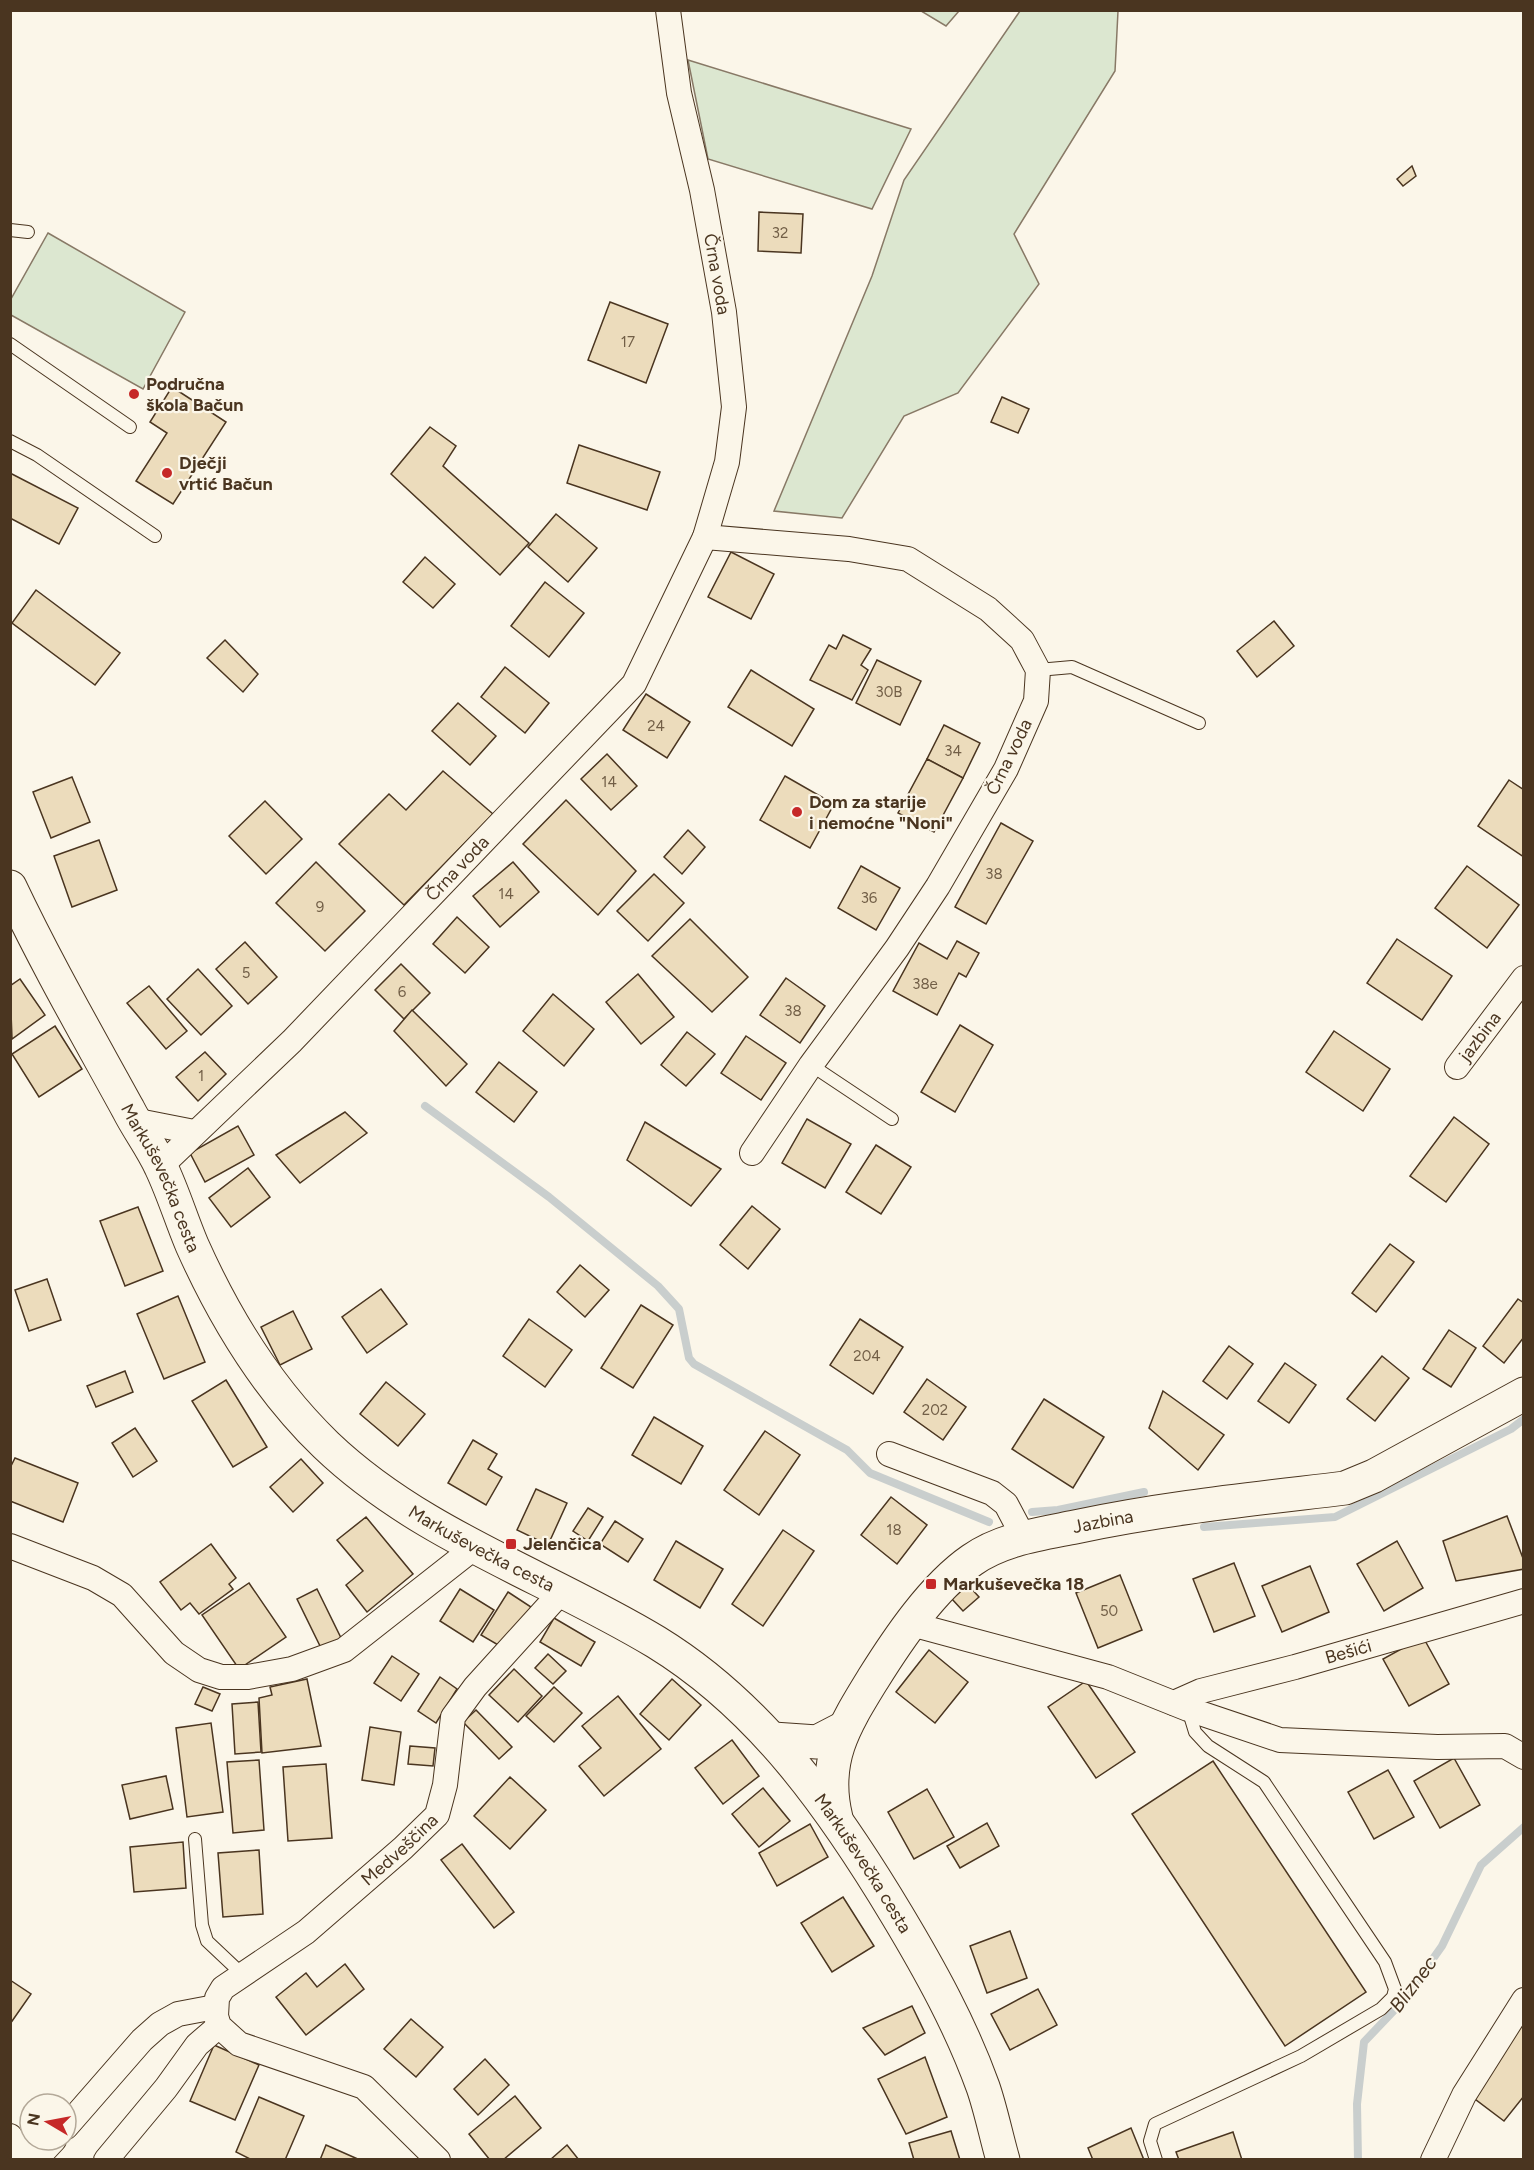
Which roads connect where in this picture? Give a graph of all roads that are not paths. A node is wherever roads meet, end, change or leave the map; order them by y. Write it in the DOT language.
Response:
graph roads {
  1 [pos="668,10"];
  2 [pos="10,230"];
  3 [pos="28,232"];
  4 [pos="10,344"];
  5 [pos="130,427"];
  6 [pos="10,441"];
  7 [pos="155,536"];
  8 [pos="705,537"];
  9 [pos="1038,670"];
  10 [pos="1199,723"];
  11 [pos="10,887"];
  12 [pos="1524,978"];
  13 [pos="811,1065"];
  14 [pos="1457,1067"];
  15 [pos="892,1119"];
  16 [pos="133,1120"];
  17 [pos="194,1132"];
  18 [pos="752,1153"];
  19 [pos="161,1166"];
  20 [pos="1524,1394"];
  21 [pos="889,1454"];
  22 [pos="1024,1538"];
  23 [pos="10,1546"];
  24 [pos="475,1547"];
  25 [pos="563,1590"];
  26 [pos="1524,1601"];
  27 [pos="911,1624"];
  28 [pos="1181,1706"];
  29 [pos="844,1728"];
  30 [pos="773,1739"];
  31 [pos="1524,1757"];
  32 [pos="837,1822"];
  33 [pos="195,1839"];
  34 [pos="242,1974"];
  35 [pos="1524,2000"];
  36 [pos="217,2016"];
  37 [pos="78,2113"];
  38 [pos="21,2152"];
  39 [pos="43,2152"];
  40 [pos="106,2160"];
  41 [pos="438,2160"];
  42 [pos="1003,2160"];
  43 [pos="1156,2160"];
  44 [pos="1433,2160"];
  1 -- 8 [label="street, Črna voda"];
  2 -- 3 [label="lane"];
  4 -- 5 [label="lane"];
  6 -- 7 [label="lane"];
  8 -- 9 [label="street"];
  8 -- 17 [label="street, Črna voda"];
  9 -- 10 [label="lane"];
  9 -- 13 [label="street, Črna voda"];
  11 -- 16 [label="main road, Markuševečka cesta"];
  12 -- 14 [label="street, jazbina"];
  13 -- 15 [label="lane"];
  13 -- 18 [label="street, Črna voda"];
  16 -- 17 [label="street"];
  16 -- 19 [label="main road, Markuševečka cesta"];
  17 -- 19 [label="street, Črna voda"];
  19 -- 24 [label="main road, Markuševečka cesta"];
  20 -- 22 [label="main road, Jazbina"];
  21 -- 22 [label="street"];
  22 -- 27 [label="main road, Jazbina"];
  23 -- 24 [label="street"];
  24 -- 25 [label="main road, Markuševečka cesta"];
  25 -- 30 [label="main road, Markuševečka cesta"];
  25 -- 34 [label="street, Medveščina"];
  26 -- 28 [label="street, Bešići"];
  27 -- 28 [label="street"];
  27 -- 29 [label="main road, Jazbina"];
  28 -- 31 [label="street"];
  28 -- 43 [label="lane"];
  29 -- 30 [label="main road"];
  29 -- 32 [label="main road, Jazbina"];
  30 -- 32 [label="main road, Markuševečka cesta"];
  32 -- 42 [label="main road, Markuševečka cesta"];
  33 -- 34 [label="lane"];
  34 -- 36 [label="street, Medveščina"];
  35 -- 44 [label="street"];
  36 -- 37 [label="street"];
  36 -- 40 [label="street, Medveščina"];
  36 -- 41 [label="street"];
  38 -- 39 [label="street"];
}
